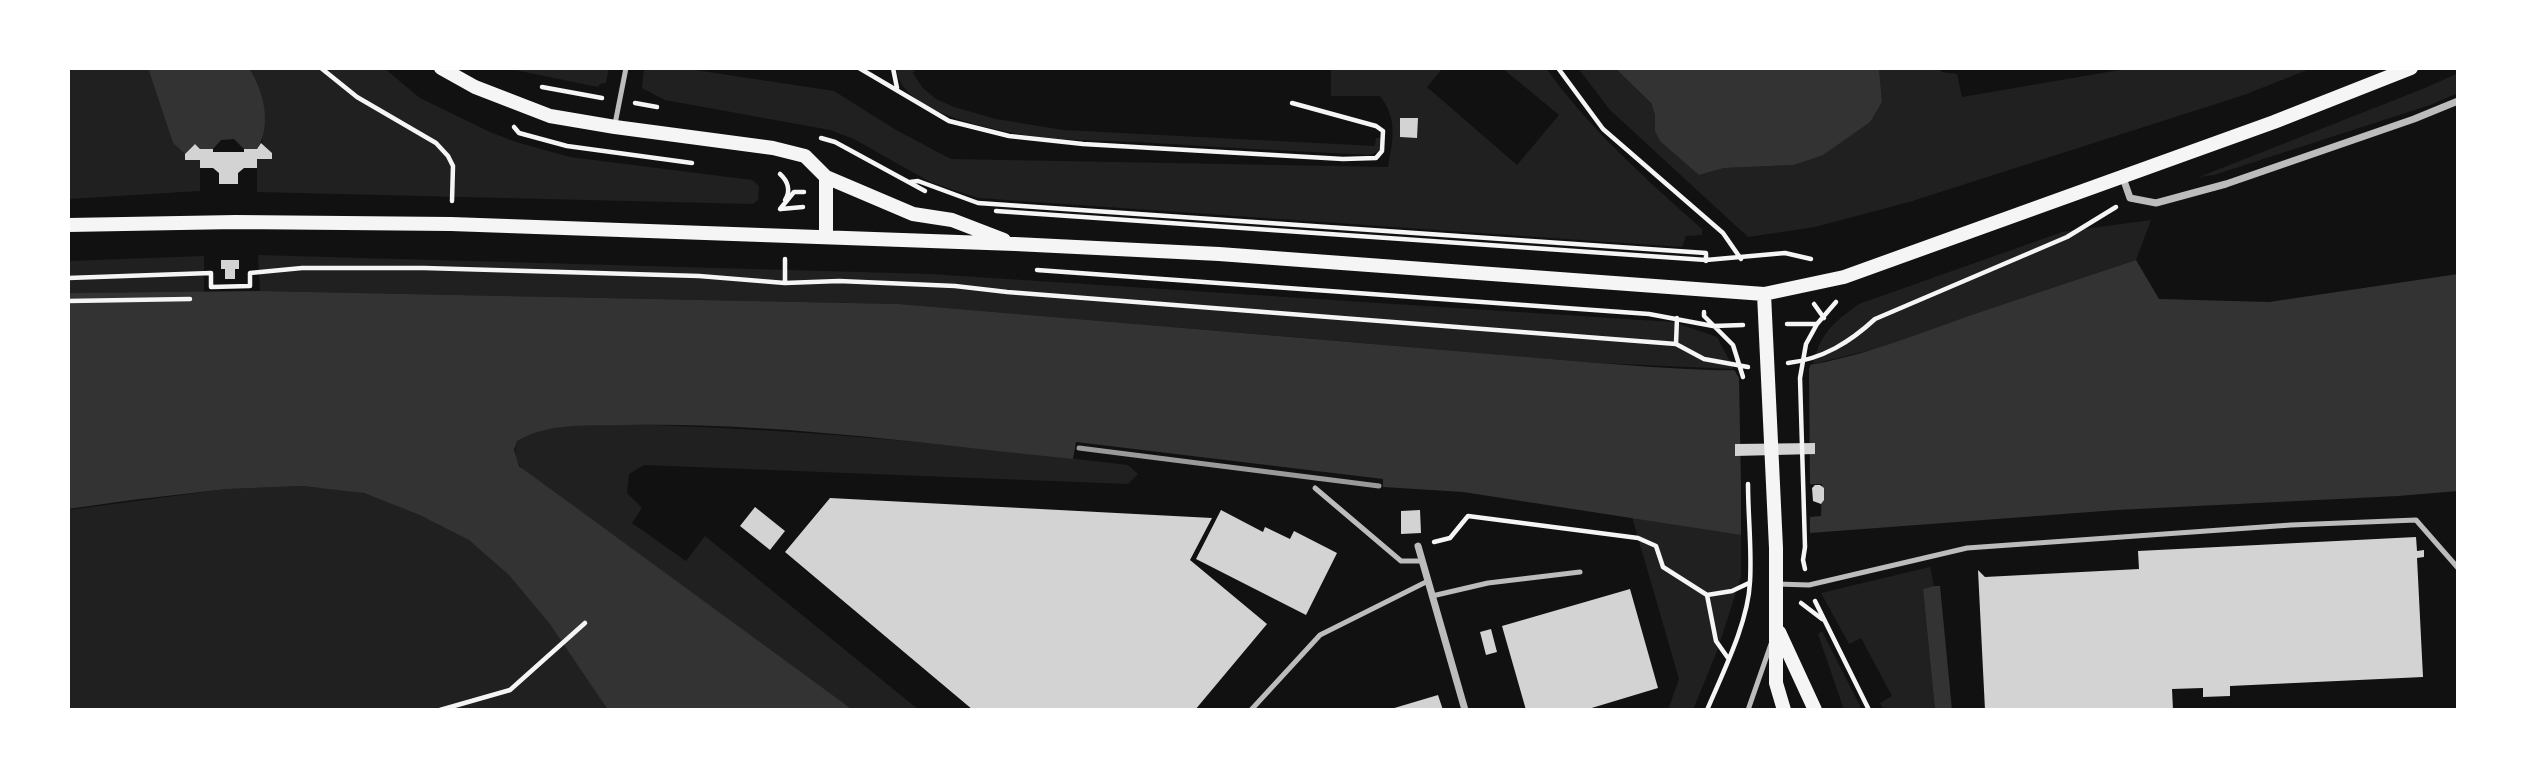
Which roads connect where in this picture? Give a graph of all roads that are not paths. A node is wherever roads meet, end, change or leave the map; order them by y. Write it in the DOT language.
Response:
graph roads {
  1 [pos="441,68"];
  2 [pos="626,68"];
  3 [pos="2411,68"];
  4 [pos="2458,102"];
  5 [pos="615,127"];
  6 [pos="2122,176"];
  7 [pos="826,183"];
  8 [pos="68,225"];
  9 [pos="826,237"];
  10 [pos="1015,244"];
  11 [pos="1764,294"];
  12 [pos="1315,488"];
  13 [pos="1418,546"];
  14 [pos="1422,561"];
  15 [pos="2458,568"];
  16 [pos="1580,572"];
  17 [pos="1428,581"];
  18 [pos="1776,583"];
  19 [pos="1432,596"];
  20 [pos="1777,628"];
  21 [pos="1251,710"];
  22 [pos="1465,710"];
  23 [pos="1748,710"];
  24 [pos="1784,710"];
  25 [pos="1815,710"];
  1 -- 5 [label="main road"];
  2 -- 5 [label="lane"];
  3 -- 6 [label="main road"];
  4 -- 6 [label="street"];
  5 -- 7 [label="main road"];
  6 -- 11 [label="main road"];
  7 -- 9 [label="main road"];
  7 -- 10 [label="main road"];
  8 -- 9 [label="main road"];
  9 -- 10 [label="main road"];
  10 -- 11 [label="main road"];
  11 -- 18 [label="main road"];
  12 -- 14 [label="lane"];
  13 -- 14 [label="street"];
  14 -- 17 [label="street"];
  15 -- 18 [label="lane"];
  16 -- 19 [label="lane"];
  17 -- 19 [label="street"];
  17 -- 21 [label="lane"];
  18 -- 20 [label="main road"];
  19 -- 22 [label="street"];
  20 -- 23 [label="lane"];
  20 -- 24 [label="main road"];
  20 -- 25 [label="main road"];
}
